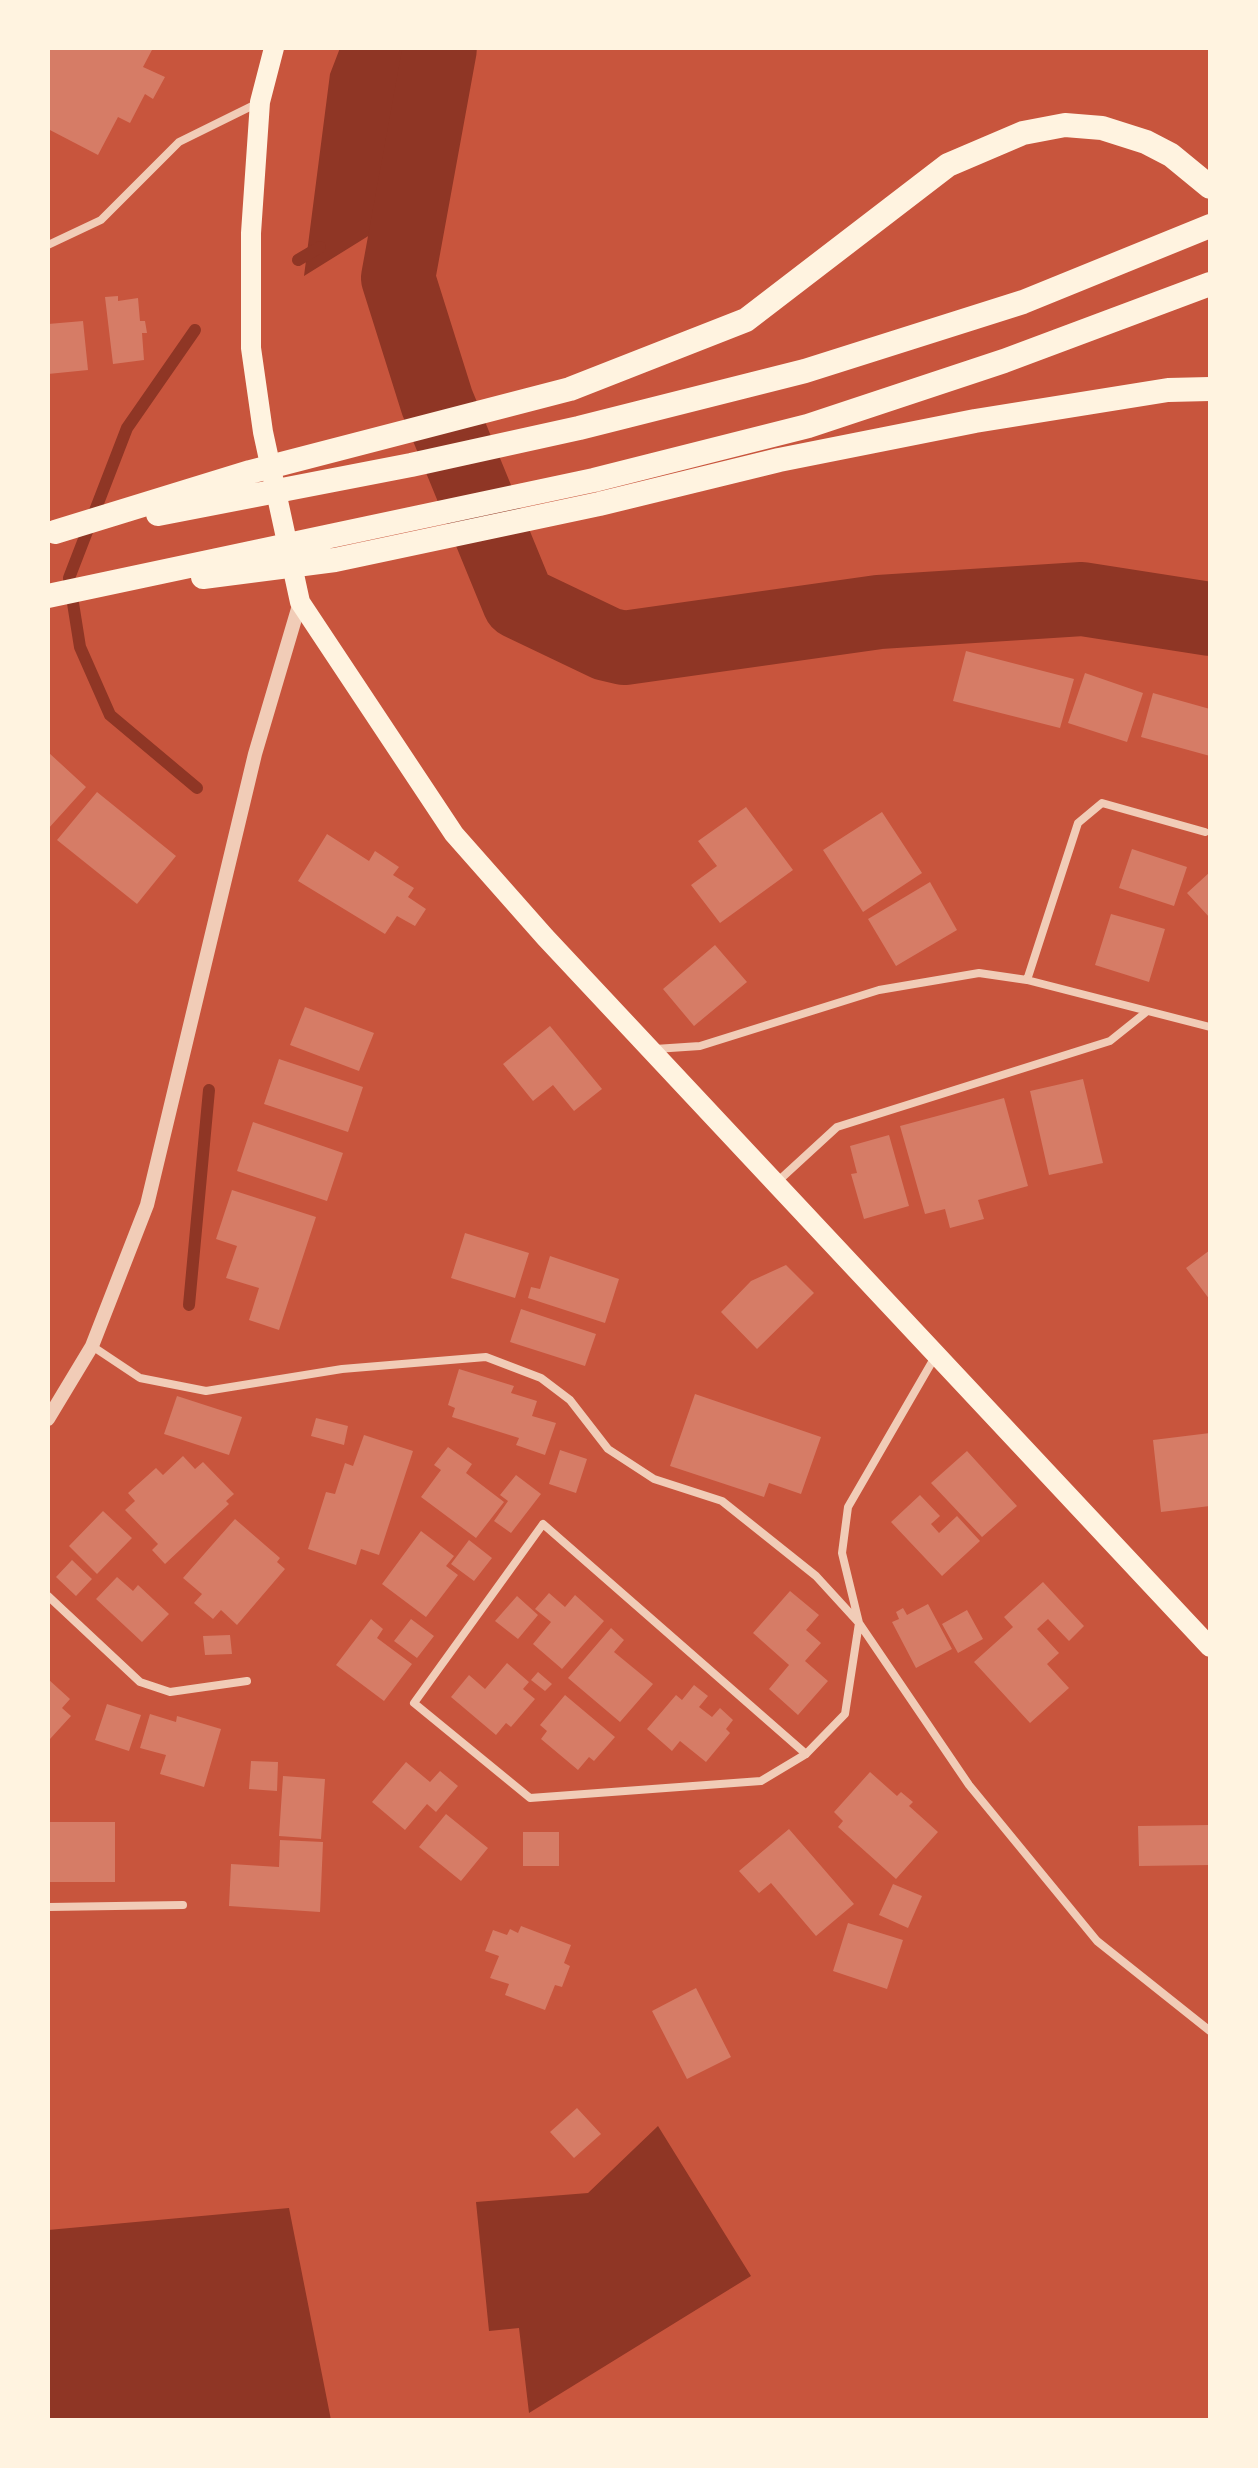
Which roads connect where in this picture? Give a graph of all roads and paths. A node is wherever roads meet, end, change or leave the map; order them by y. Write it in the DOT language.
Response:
graph roads {
  1 [pos="274,48"];
  2 [pos="260,102"];
  3 [pos="1210,187"];
  4 [pos="1210,226"];
  5 [pos="48,245"];
  6 [pos="1210,284"];
  7 [pos="1210,389"];
  8 [pos="51,532"];
  9 [pos="48,597"];
  10 [pos="300,602"];
  11 [pos="1205,832"];
  12 [pos="1027,980"];
  13 [pos="1145,1013"];
  14 [pos="1210,1027"];
  15 [pos="650,1049"];
  16 [pos="775,1184"];
  17 [pos="92,1346"];
  18 [pos="936,1354"];
  19 [pos="48,1419"];
  20 [pos="48,1596"];
  21 [pos="859,1623"];
  22 [pos="1210,1647"];
  23 [pos="247,1681"];
  24 [pos="806,1754"];
  25 [pos="183,1905"];
  26 [pos="48,1907"];
  27 [pos="1210,2031"];
  1 -- 2 [label="main road"];
  2 -- 5 [label="street"];
  2 -- 10 [label="main road"];
  3 -- 8 [label="highway"];
  4 -- 8 [label="highway"];
  6 -- 9 [label="highway"];
  7 -- 9 [label="highway"];
  10 -- 15 [label="main road"];
  10 -- 17 [label="street"];
  11 -- 12 [label="street"];
  12 -- 13 [label="street"];
  12 -- 15 [label="street"];
  13 -- 14 [label="street"];
  13 -- 16 [label="street"];
  15 -- 16 [label="main road"];
  16 -- 18 [label="main road"];
  17 -- 19 [label="street"];
  17 -- 21 [label="street"];
  18 -- 21 [label="street"];
  18 -- 22 [label="main road"];
  20 -- 23 [label="street"];
  21 -- 24 [label="street"];
  21 -- 27 [label="street"];
  24 -- 24 [label="street"];
  25 -- 26 [label="street"];
}
